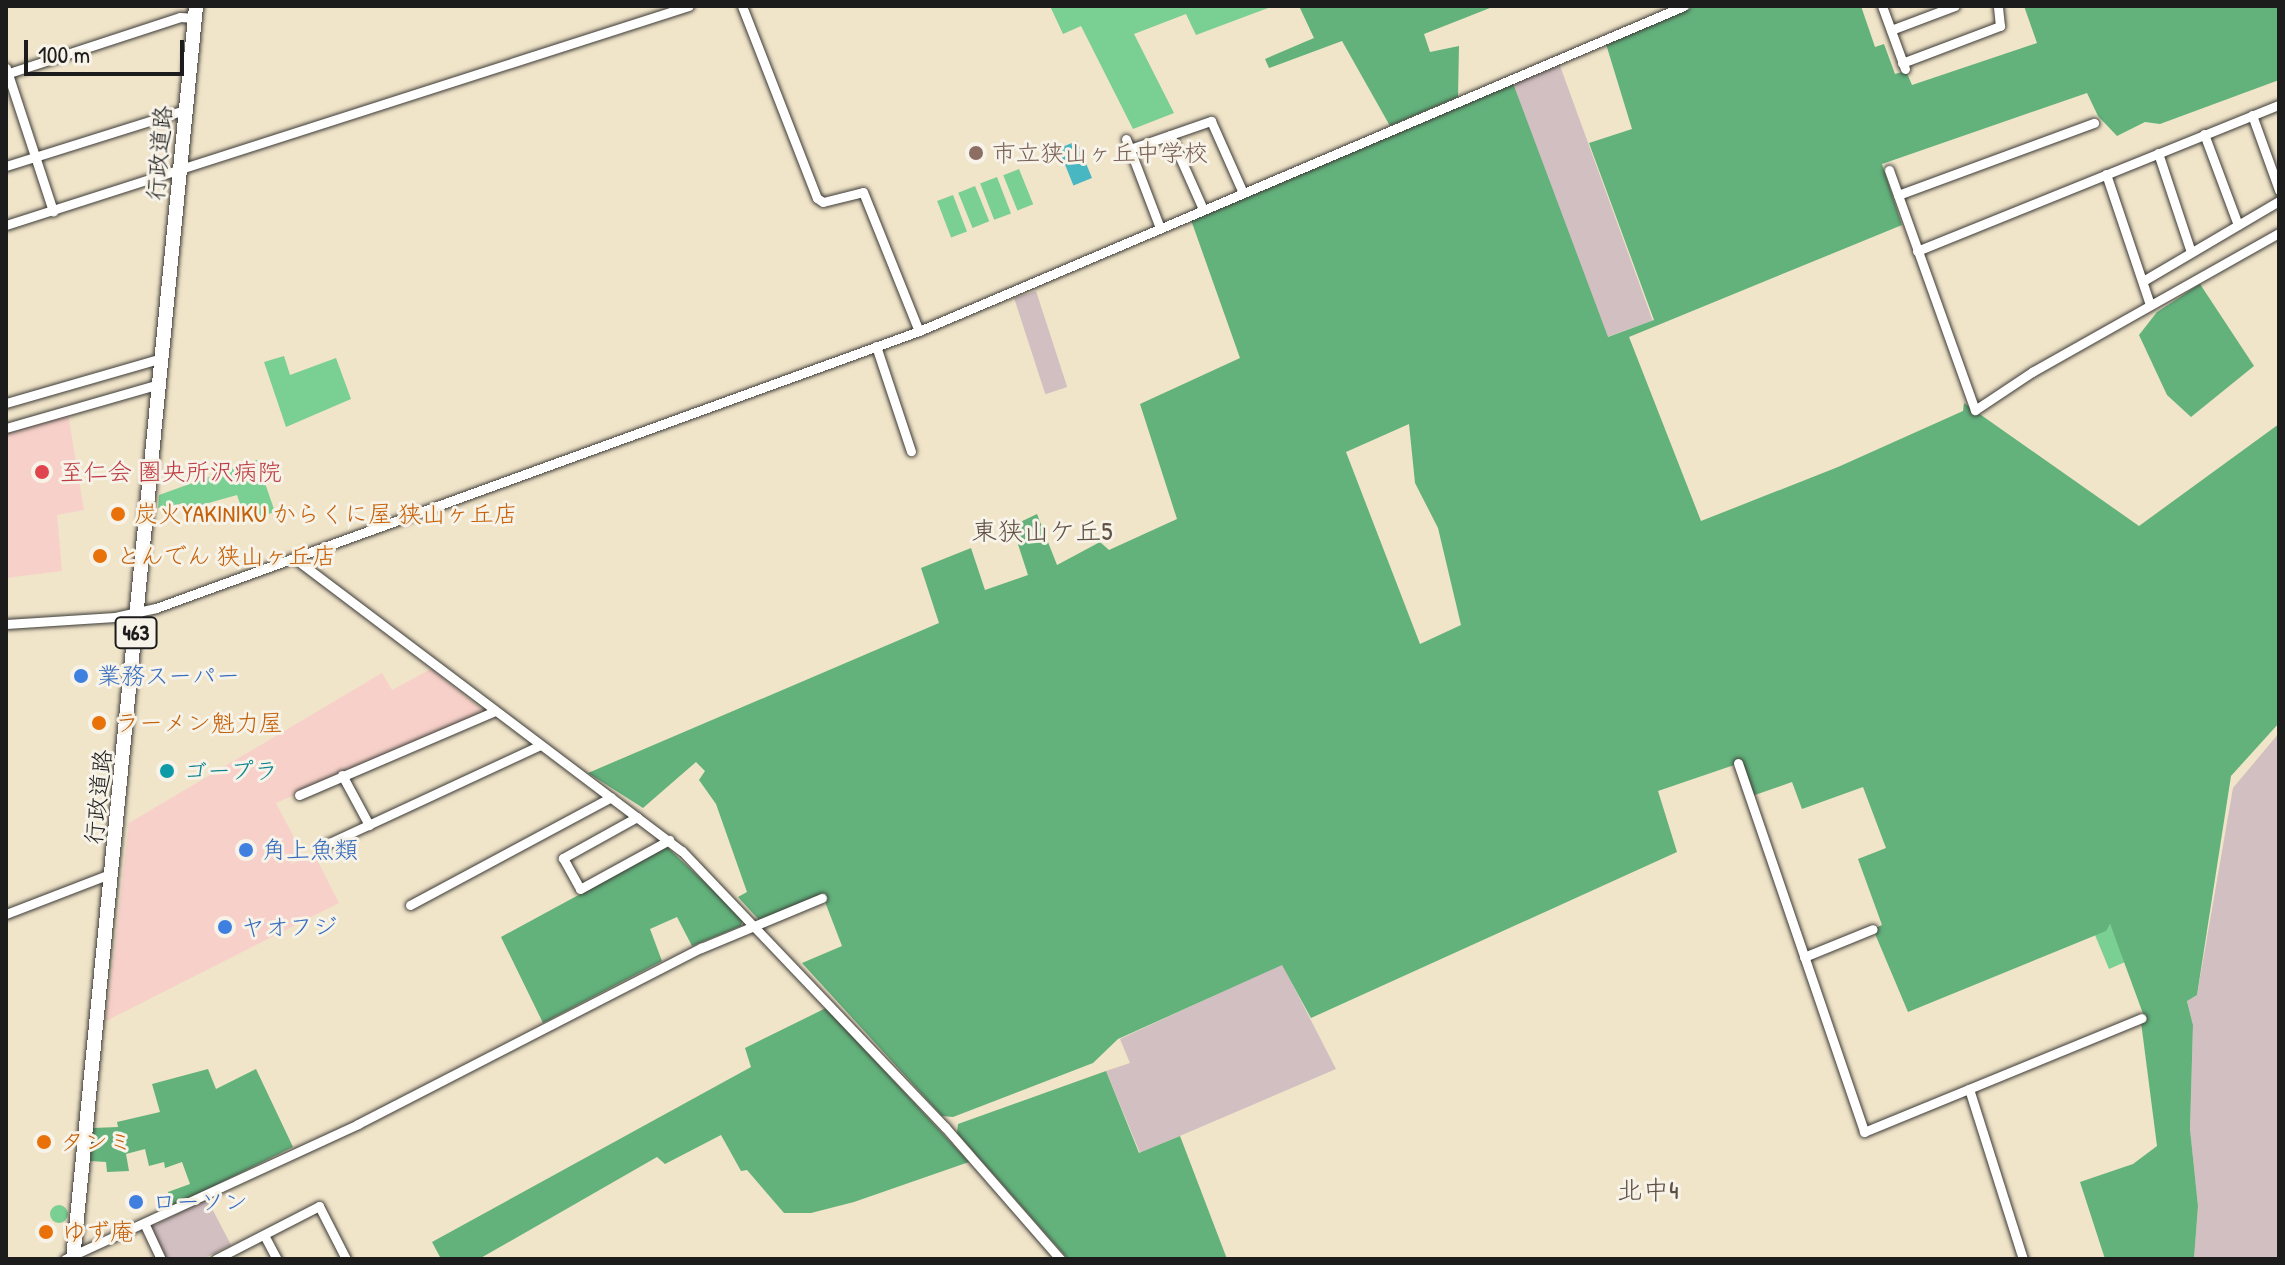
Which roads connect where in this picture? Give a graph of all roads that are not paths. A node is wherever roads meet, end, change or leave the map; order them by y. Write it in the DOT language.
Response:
graph roads {
  1 [pos="689,6"];
  2 [pos="742,6"];
  3 [pos="1684,6"];
  4 [pos="1882,6"];
  5 [pos="1955,6"];
  6 [pos="1998,6"];
  7 [pos="196,12"];
  8 [pos="1891,30"];
  9 [pos="7,72"];
  10 [pos="2279,105"];
  11 [pos="185,110"];
  12 [pos="2252,115"];
  13 [pos="2094,123"];
  14 [pos="2204,134"];
  15 [pos="1170,135"];
  16 [pos="2158,153"];
  17 [pos="35,157"];
  18 [pos="6,166"];
  19 [pos="1889,170"];
  20 [pos="180,171"];
  21 [pos="2106,174"];
  22 [pos="2279,190"];
  23 [pos="1243,193"];
  24 [pos="1898,195"];
  25 [pos="2279,201"];
  26 [pos="1203,209"];
  27 [pos="53,211"];
  28 [pos="6,225"];
  29 [pos="2238,225"];
  30 [pos="1160,228"];
  31 [pos="2279,233"];
  32 [pos="1917,251"];
  33 [pos="2191,252"];
  34 [pos="2143,281"];
  35 [pos="2150,305"];
  36 [pos="919,331"];
  37 [pos="876,346"];
  38 [pos="162,358"];
  39 [pos="159,384"];
  40 [pos="6,403"];
  41 [pos="6,428"];
  42 [pos="911,451"];
  43 [pos="294,558"];
  44 [pos="138,613"];
  45 [pos="6,624"];
  46 [pos="495,711"];
  47 [pos="540,745"];
  48 [pos="1738,763"];
  49 [pos="342,775"];
  50 [pos="299,795"];
  51 [pos="611,797"];
  52 [pos="637,817"];
  53 [pos="369,825"];
  54 [pos="669,840"];
  55 [pos="325,845"];
  56 [pos="112,873"];
  57 [pos="822,898"];
  58 [pos="410,905"];
  59 [pos="6,914"];
  60 [pos="755,925"];
  61 [pos="1873,929"];
  62 [pos="1804,957"];
  63 [pos="2142,1018"];
  64 [pos="1969,1089"];
  65 [pos="145,1225"];
  66 [pos="264,1235"];
  67 [pos="70,1258"];
  68 [pos="161,1259"];
  69 [pos="216,1259"];
  70 [pos="277,1259"];
  71 [pos="346,1259"];
  72 [pos="1060,1259"];
  73 [pos="2023,1259"];
  1 -- 20 [label="street"];
  2 -- 36 [label="street"];
  3 -- 23 [label="street"];
  4 -- 8 [label="street"];
  5 -- 8 [label="street"];
  6 -- 8 [label="street"];
  7 -- 9 [label="street"];
  7 -- 11 [label="highway, 行政道路 / 463"];
  9 -- 17 [label="street"];
  10 -- 12 [label="street"];
  11 -- 17 [label="street"];
  11 -- 20 [label="highway, 行政道路 / 463"];
  12 -- 14 [label="street"];
  12 -- 22 [label="street"];
  13 -- 24 [label="street"];
  14 -- 16 [label="street"];
  14 -- 29 [label="street"];
  15 -- 23 [label="street"];
  15 -- 26 [label="street"];
  15 -- 30 [label="street"];
  16 -- 21 [label="street"];
  16 -- 33 [label="street"];
  17 -- 18 [label="street"];
  17 -- 27 [label="street"];
  19 -- 24 [label="street"];
  20 -- 27 [label="street"];
  20 -- 38 [label="highway, 行政道路 / 463"];
  21 -- 32 [label="street"];
  21 -- 34 [label="street"];
  23 -- 26 [label="street"];
  24 -- 32 [label="street"];
  25 -- 29 [label="street"];
  26 -- 30 [label="street"];
  27 -- 28 [label="street"];
  29 -- 33 [label="street"];
  30 -- 36 [label="street"];
  31 -- 35 [label="street"];
  32 -- 35 [label="street"];
  33 -- 34 [label="street"];
  34 -- 35 [label="street"];
  36 -- 37 [label="street"];
  37 -- 42 [label="street"];
  37 -- 43 [label="street"];
  38 -- 39 [label="highway, 行政道路 / 463"];
  38 -- 40 [label="street"];
  39 -- 41 [label="street"];
  39 -- 44 [label="highway, 行政道路 / 463"];
  43 -- 44 [label="street"];
  43 -- 46 [label="street"];
  44 -- 45 [label="street"];
  44 -- 56 [label="highway, 行政道路 / 463"];
  46 -- 47 [label="street"];
  46 -- 49 [label="street"];
  47 -- 51 [label="street"];
  47 -- 53 [label="street"];
  48 -- 62 [label="street"];
  49 -- 50 [label="street"];
  49 -- 53 [label="street"];
  51 -- 52 [label="street"];
  51 -- 58 [label="street"];
  52 -- 54 [label="street"];
  52 -- 54 [label="street"];
  53 -- 55 [label="street"];
  54 -- 60 [label="street"];
  56 -- 59 [label="street"];
  56 -- 67 [label="highway, 行政道路 / 463"];
  57 -- 60 [label="street"];
  60 -- 65 [label="street"];
  60 -- 72 [label="street"];
  61 -- 62 [label="street"];
  62 -- 64 [label="street"];
  63 -- 64 [label="street"];
  64 -- 73 [label="street"];
  65 -- 67 [label="street"];
  65 -- 68 [label="street"];
  66 -- 69 [label="street"];
  66 -- 70 [label="street"];
  66 -- 71 [label="street"];
}
